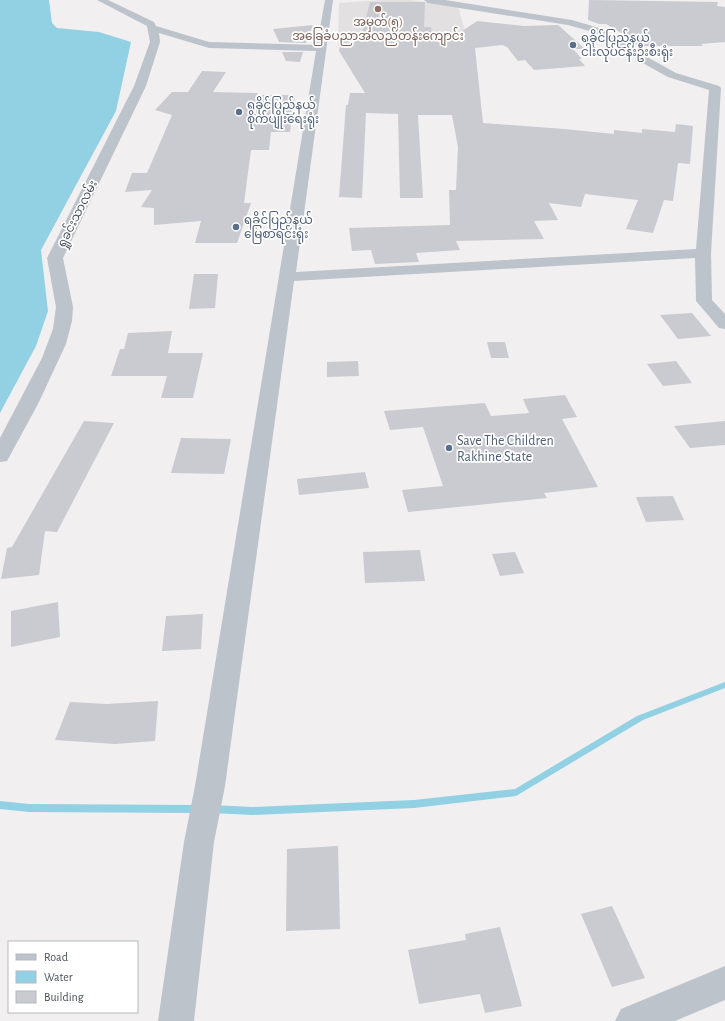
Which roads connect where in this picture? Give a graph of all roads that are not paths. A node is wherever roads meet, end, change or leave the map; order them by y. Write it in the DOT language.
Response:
graph roads {
  1 [pos="102,0"];
  2 [pos="329,0"];
  3 [pos="428,0"];
  4 [pos="542,7"];
  5 [pos="570,22"];
  6 [pos="153,28"];
  7 [pos="323,48"];
  8 [pos="722,88"];
  9 [pos="703,253"];
  10 [pos="287,277"];
  11 [pos="725,324"];
  12 [pos="0,456"];
  13 [pos="725,983"];
  14 [pos="176,1021"];
  15 [pos="632,1021"];
  1 -- 6 [label="street"];
  2 -- 7 [label="street"];
  3 -- 5 [label="street"];
  4 -- 5 [label="street"];
  5 -- 8 [label="street"];
  6 -- 7 [label="street"];
  6 -- 12 [label="street, ရှုခင်းသာလမ်း"];
  7 -- 10 [label="street"];
  8 -- 9 [label="street"];
  9 -- 10 [label="street"];
  9 -- 11 [label="street"];
  10 -- 14 [label="street"];
  13 -- 15 [label="street"];
}
